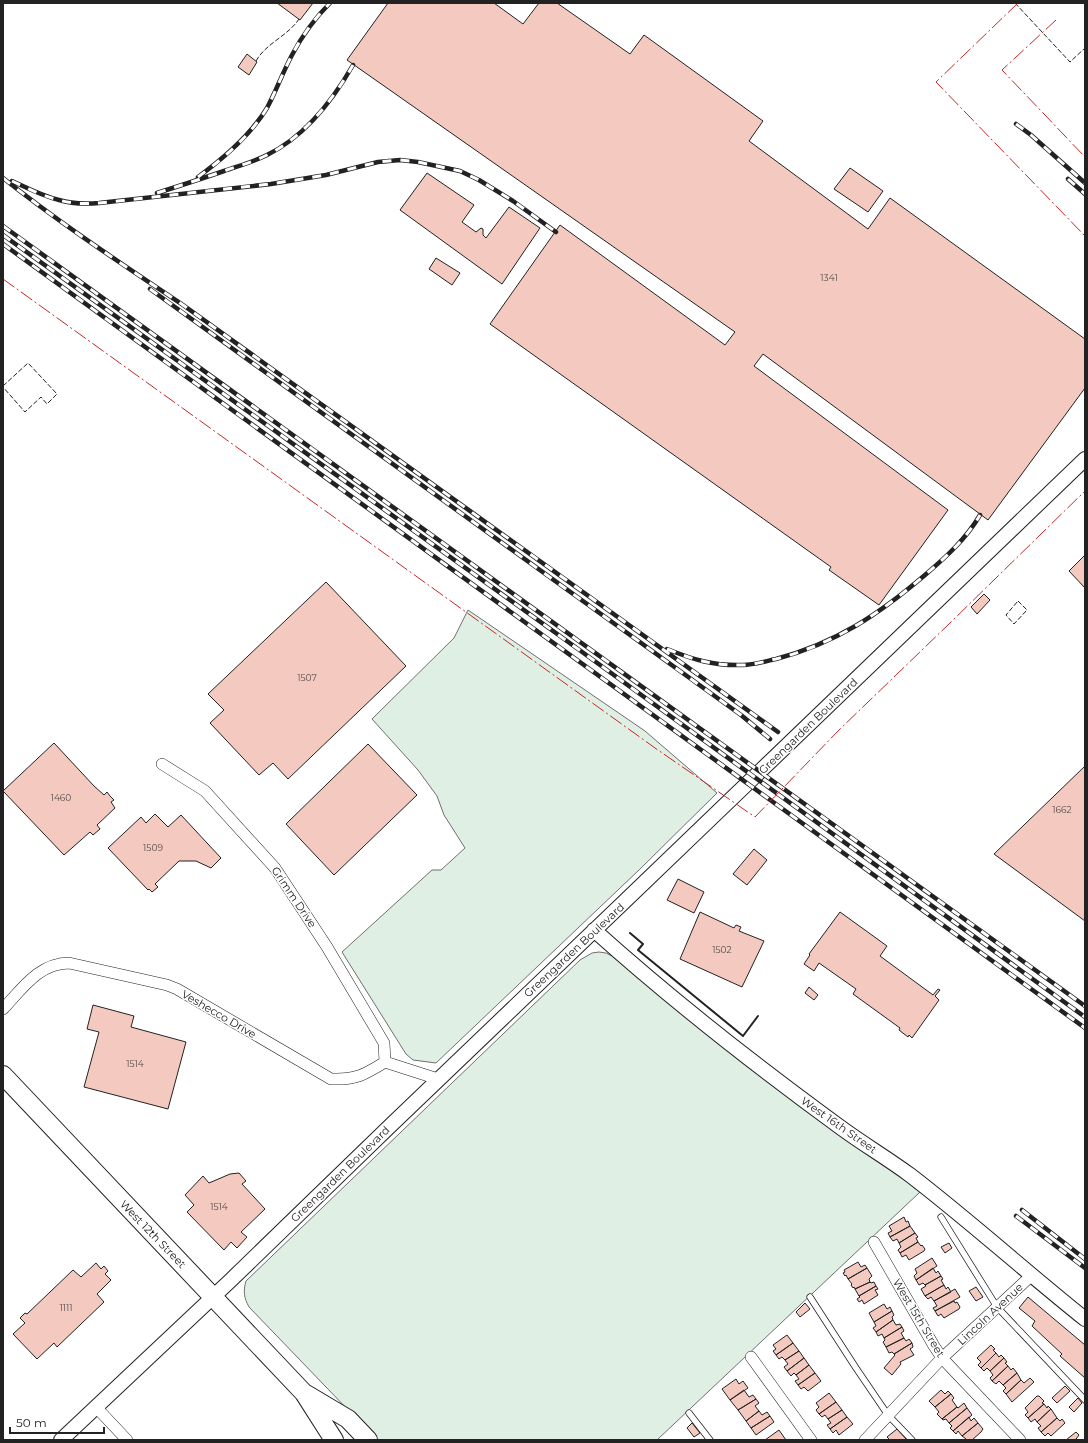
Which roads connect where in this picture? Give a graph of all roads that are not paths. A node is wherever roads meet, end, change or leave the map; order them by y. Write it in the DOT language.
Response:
graph roads {
  1 [pos="1085,459"];
  2 [pos="162,764"];
  3 [pos="594,930"];
  4 [pos="3,1009"];
  5 [pos="385,1062"];
  6 [pos="3,1075"];
  7 [pos="438,1079"];
  8 [pos="942,1217"];
  9 [pos="874,1242"];
  10 [pos="1032,1275"];
  11 [pos="212,1296"];
  12 [pos="810,1297"];
  13 [pos="997,1307"];
  14 [pos="1085,1319"];
  15 [pos="750,1357"];
  16 [pos="942,1358"];
  17 [pos="304,1393"];
  18 [pos="1085,1400"];
  19 [pos="96,1407"];
  20 [pos="688,1413"];
  21 [pos="888,1415"];
  22 [pos="61,1440"];
  23 [pos="127,1440"];
  24 [pos="334,1440"];
  25 [pos="368,1440"];
  26 [pos="710,1440"];
  27 [pos="811,1440"];
  28 [pos="865,1440"];
  29 [pos="912,1440"];
  30 [pos="1020,1440"];
  1 -- 3 [label="street, Greengarden Boulevard"];
  2 -- 5 [label="street, Grimm Drive"];
  3 -- 7 [label="street, Greengarden Boulevard"];
  3 -- 10 [label="street, West 16th Street"];
  4 -- 5 [label="street, Veshecco Drive"];
  5 -- 7 [label="street"];
  6 -- 11 [label="main road, West 12th Street"];
  7 -- 11 [label="street, Greengarden Boulevard"];
  8 -- 13 [label="lane"];
  9 -- 16 [label="street, West 15th Street"];
  10 -- 13 [label="street, Lincoln Avenue"];
  10 -- 14 [label="street, West 16th Street"];
  11 -- 17 [label="main road, West 12th Street"];
  11 -- 19 [label="street, Greengarden Boulevard"];
  12 -- 21 [label="lane"];
  13 -- 16 [label="street, Lincoln Avenue"];
  13 -- 18 [label="lane"];
  15 -- 27 [label="street"];
  16 -- 21 [label="street, Lincoln Avenue"];
  16 -- 30 [label="street, West 15th Street"];
  17 -- 24 [label="main road, West 12th Street"];
  17 -- 25 [label="main road, West 12th Street"];
  19 -- 22 [label="street, Greengarden Boulevard"];
  19 -- 23 [label="street"];
  20 -- 26 [label="lane"];
  21 -- 28 [label="street, Lincoln Avenue"];
  21 -- 29 [label="lane"];
}
